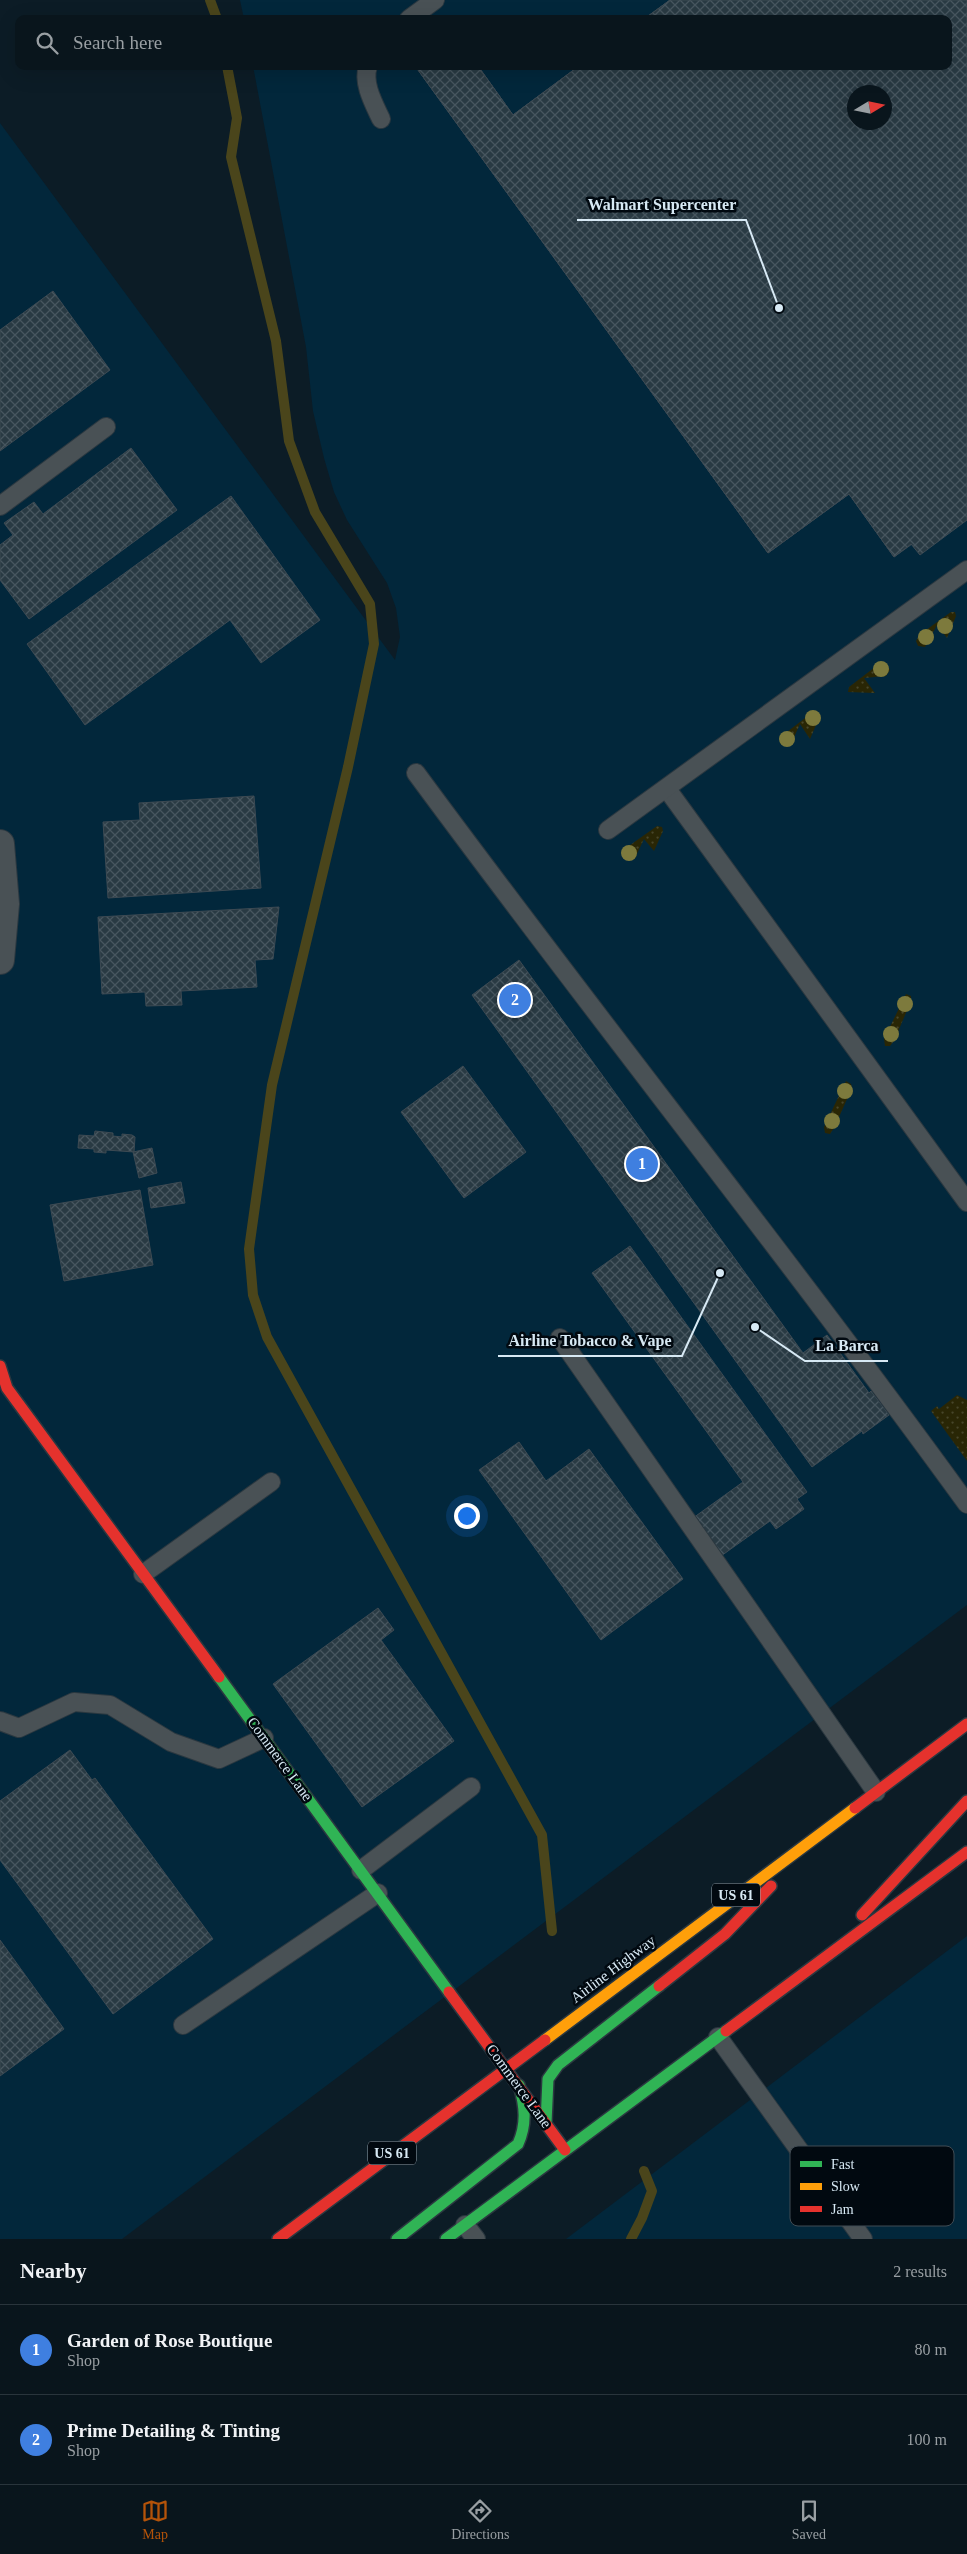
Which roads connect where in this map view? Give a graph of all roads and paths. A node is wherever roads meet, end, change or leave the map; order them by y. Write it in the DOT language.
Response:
graph roads {
  1 [pos="435,0"];
  2 [pos="414,15"];
  3 [pos="366,70"];
  4 [pos="382,118"];
  5 [pos="106,427"];
  6 [pos="0,506"];
  7 [pos="967,570"];
  8 [pos="416,773"];
  9 [pos="667,788"];
  10 [pos="608,830"];
  11 [pos="0,844"];
  12 [pos="0,960"];
  13 [pos="967,1202"];
  14 [pos="560,1338"];
  15 [pos="0,1366"];
  16 [pos="271,1482"];
  17 [pos="967,1504"];
  18 [pos="143,1574"];
  19 [pos="0,1721"];
  20 [pos="967,1724"];
  21 [pos="264,1738"];
  22 [pos="471,1787"];
  23 [pos="876,1792"];
  24 [pos="967,1801"];
  25 [pos="826,1829"];
  26 [pos="967,1852"];
  27 [pos="361,1870"];
  28 [pos="378,1893"];
  29 [pos="817,1964"];
  30 [pos="183,2025"];
  31 [pos="718,2037"];
  32 [pos="506,2067"];
  33 [pos="519,2085"];
  34 [pos="546,2123"];
  35 [pos="796,2146"];
  36 [pos="565,2150"];
  37 [pos="466,2225"];
  38 [pos="854,2226"];
  39 [pos="278,2239"];
  40 [pos="396,2239"];
  41 [pos="446,2239"];
  42 [pos="476,2239"];
  43 [pos="863,2239"];
  1 -- 2 [label="lane"];
  3 -- 4 [label="lane"];
  5 -- 6 [label="lane"];
  7 -- 9 [label="lane"];
  8 -- 17 [label="lane"];
  9 -- 10 [label="lane"];
  9 -- 13 [label="lane"];
  11 -- 12 [label="street"];
  14 -- 23 [label="lane"];
  15 -- 18 [label="main road, Commerce Lane"];
  16 -- 18 [label="lane"];
  18 -- 21 [label="main road, Commerce Lane"];
  19 -- 21 [label="lane"];
  20 -- 23 [label="main road, Airline Highway / US 61"];
  21 -- 27 [label="main road, Commerce Lane"];
  22 -- 27 [label="lane"];
  23 -- 25 [label="main road, Airline Highway / US 61"];
  24 -- 29 [label="main road"];
  25 -- 32 [label="main road, Airline Highway / US 61"];
  25 -- 34 [label="main road"];
  26 -- 29 [label="main road"];
  27 -- 28 [label="main road, Commerce Lane"];
  28 -- 30 [label="lane"];
  28 -- 32 [label="main road, Commerce Lane"];
  29 -- 31 [label="main road"];
  31 -- 35 [label="lane"];
  31 -- 36 [label="main road"];
  32 -- 33 [label="main road, Commerce Lane"];
  32 -- 39 [label="main road, Airline Highway / US 61"];
  33 -- 34 [label="main road, Commerce Lane"];
  33 -- 40 [label="main road"];
  34 -- 36 [label="main road, Commerce Lane"];
  36 -- 37 [label="main road"];
  37 -- 41 [label="main road"];
  37 -- 42 [label="lane"];
  38 -- 43 [label="lane"];
}
